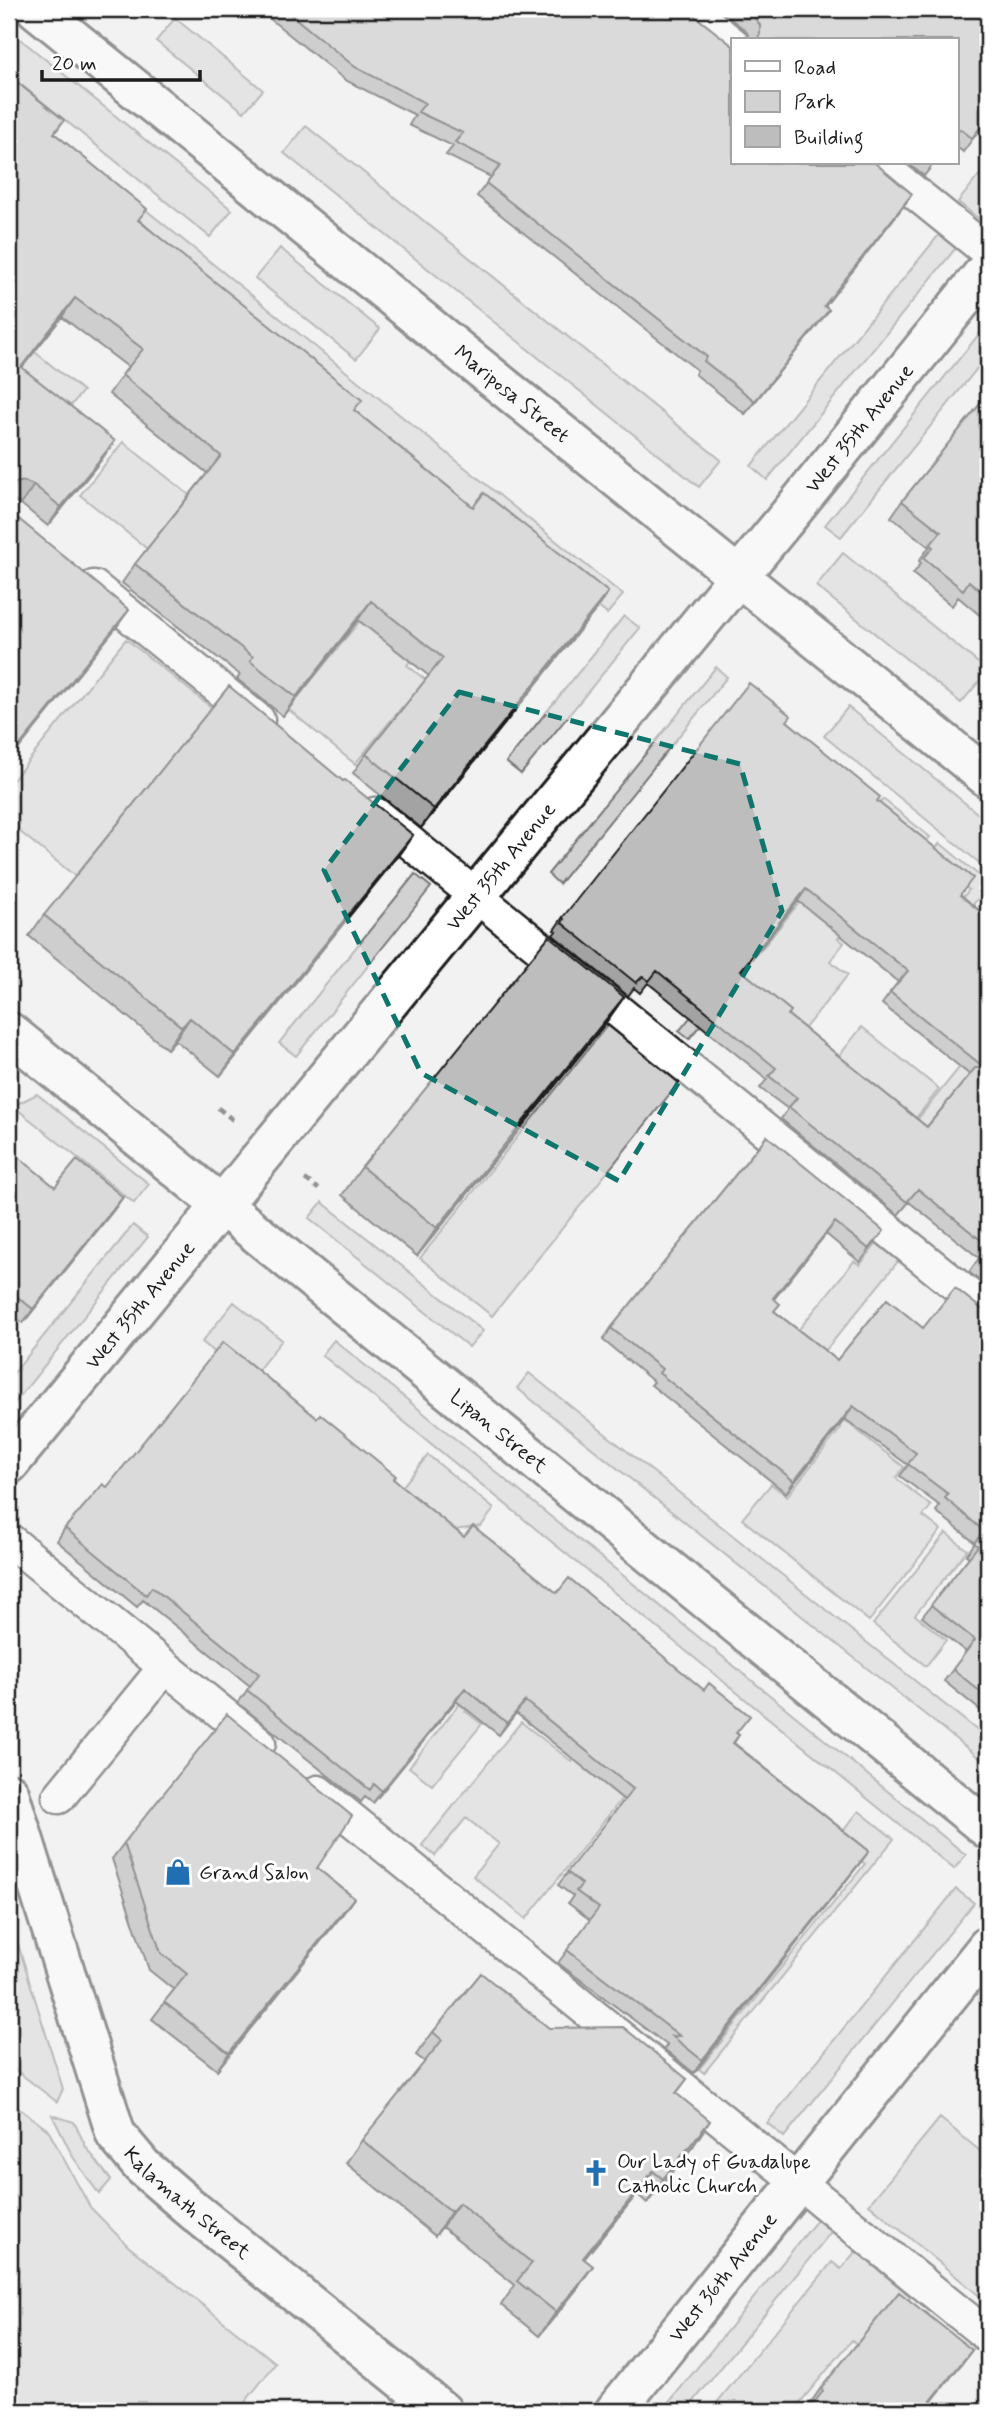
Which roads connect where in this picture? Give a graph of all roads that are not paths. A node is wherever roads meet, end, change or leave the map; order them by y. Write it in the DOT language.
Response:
graph roads {
  1 [pos="36,9"];
  2 [pos="689,9"];
  3 [pos="731,42"];
  4 [pos="879,164"];
  5 [pos="988,252"];
  6 [pos="988,268"];
  7 [pos="73,570"];
  8 [pos="739,576"];
  9 [pos="286,742"];
  10 [pos="988,778"];
  11 [pos="349,794"];
  12 [pos="476,896"];
  13 [pos="9,1032"];
  14 [pos="221,1205"];
  15 [pos="988,1311"];
  16 [pos="9,1464"];
  17 [pos="9,1540"];
  18 [pos="165,1667"];
  19 [pos="9,1793"];
  20 [pos="59,1797"];
  21 [pos="988,1829"];
  22 [pos="988,1946"];
  23 [pos="799,2182"];
  24 [pos="988,2336"];
  25 [pos="442,2411"];
  26 [pos="615,2411"];
  1 -- 8 [label="street, Mariposa Street"];
  2 -- 3 [label="lane"];
  4 -- 5 [label="lane"];
  6 -- 8 [label="street, West 35th Avenue"];
  7 -- 9 [label="lane"];
  8 -- 10 [label="street, Mariposa Street"];
  8 -- 12 [label="street, West 35th Avenue"];
  11 -- 12 [label="lane"];
  12 -- 14 [label="street, West 35th Avenue"];
  12 -- 15 [label="lane"];
  13 -- 14 [label="street, Lipan Street"];
  14 -- 16 [label="street, West 35th Avenue"];
  14 -- 21 [label="street, Lipan Street"];
  17 -- 18 [label="lane"];
  18 -- 20 [label="lane"];
  18 -- 23 [label="lane"];
  19 -- 25 [label="street, Kalamath Street"];
  22 -- 23 [label="street, West 36th Avenue"];
  23 -- 24 [label="lane"];
  23 -- 26 [label="street, West 36th Avenue"];
}
